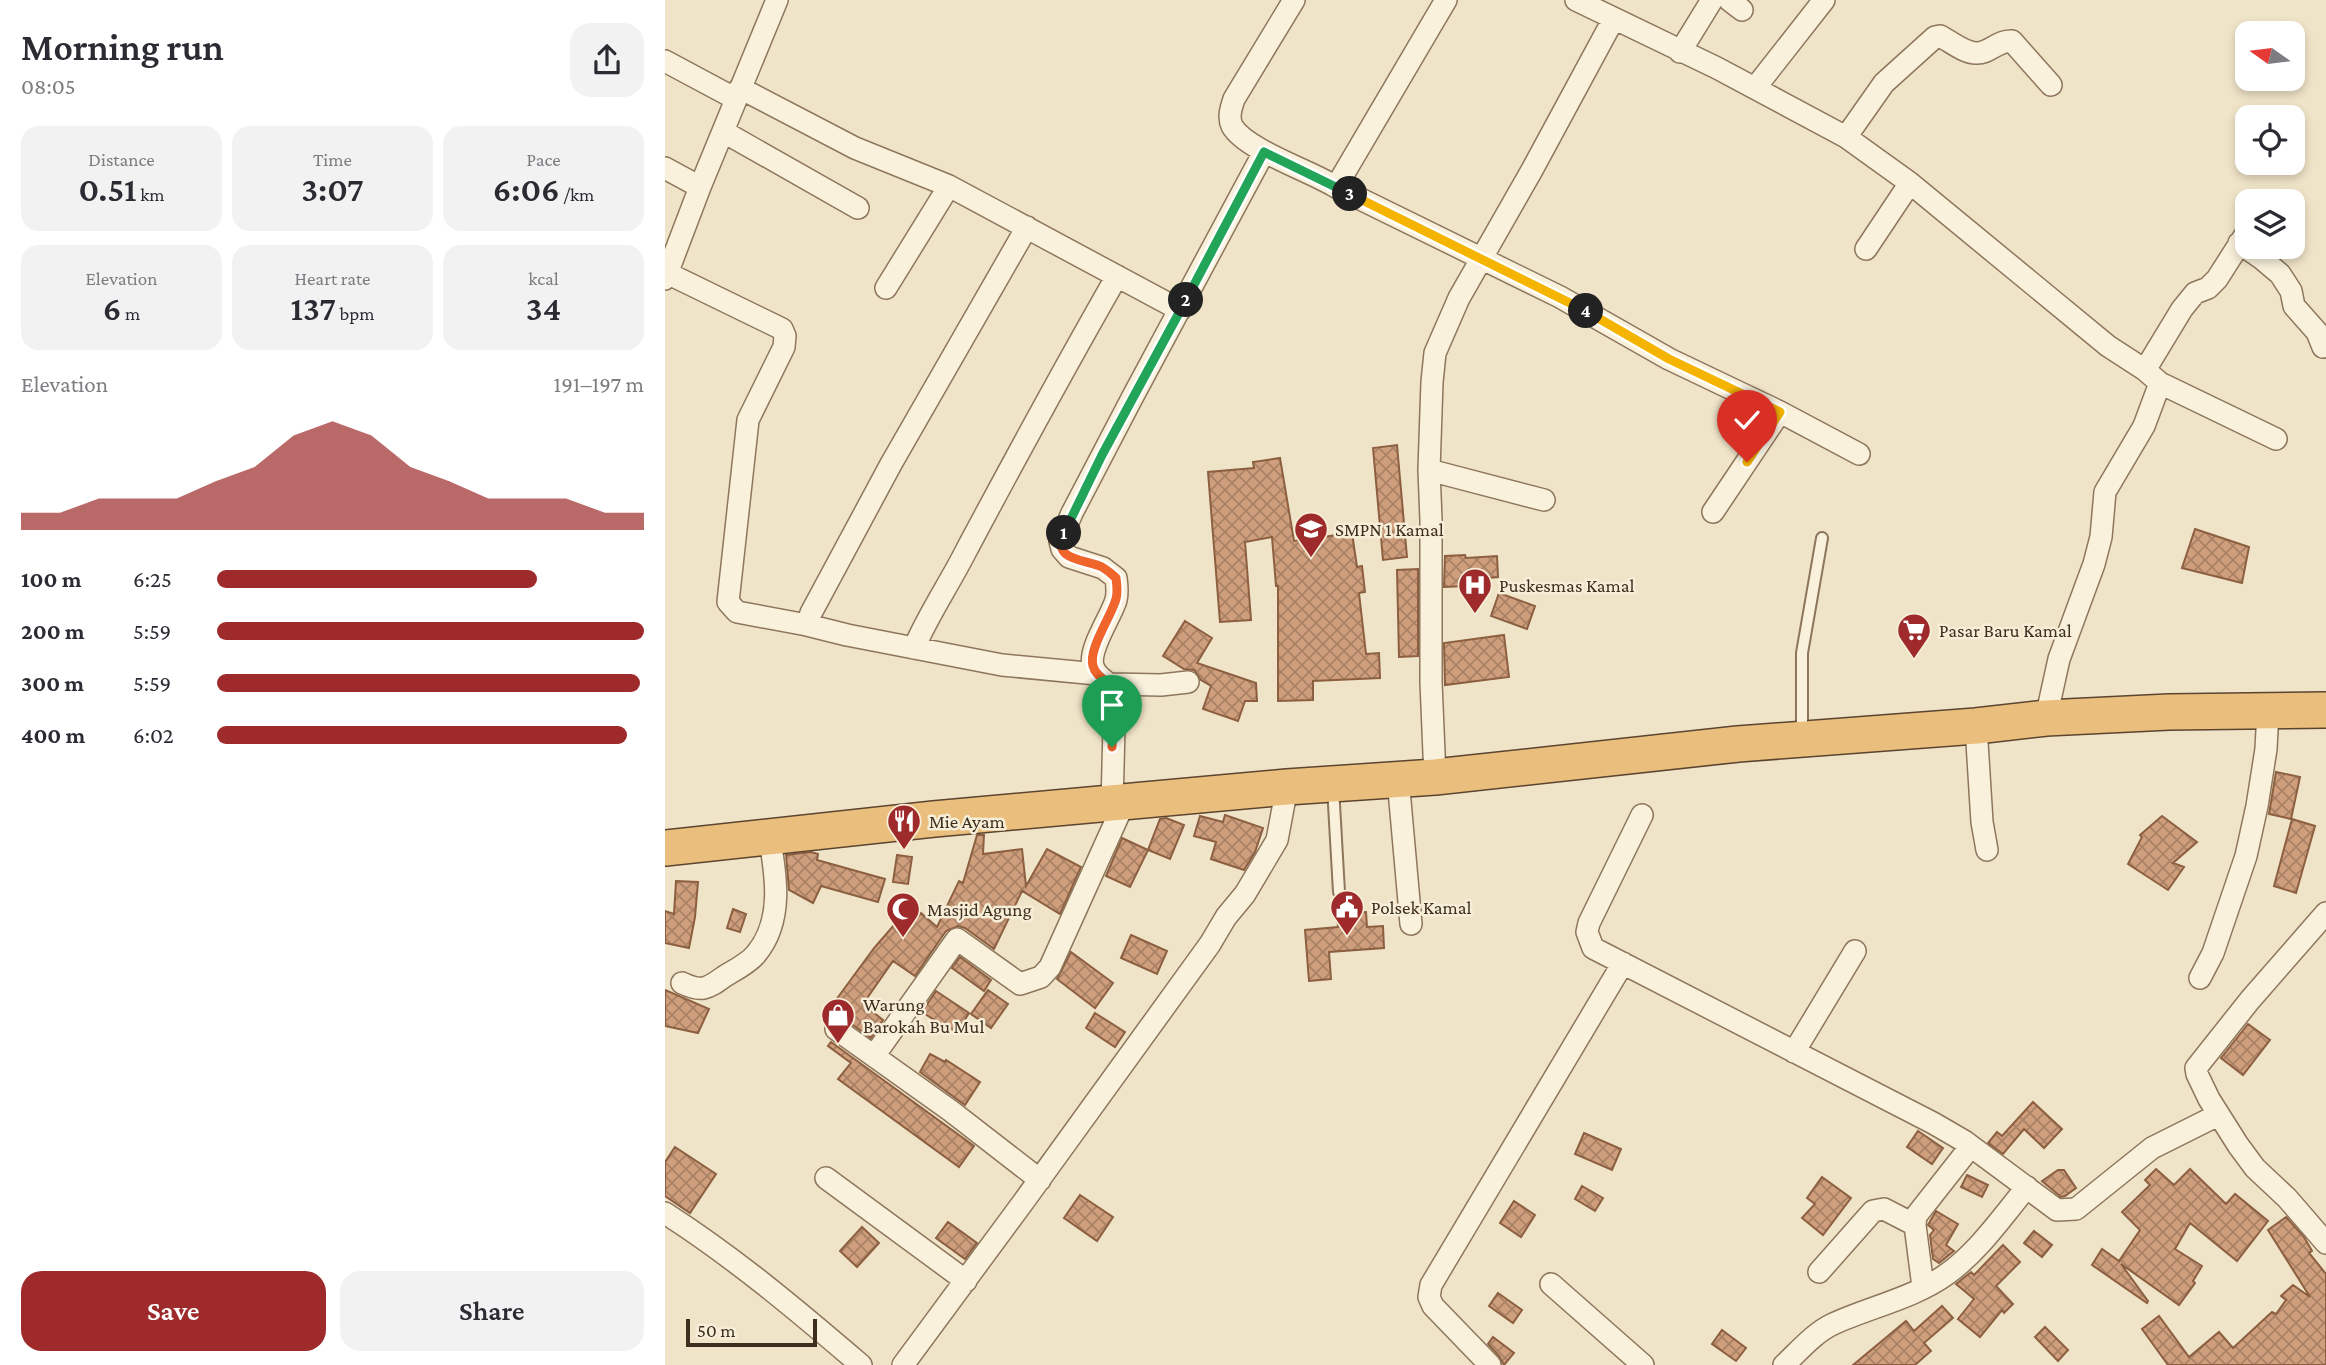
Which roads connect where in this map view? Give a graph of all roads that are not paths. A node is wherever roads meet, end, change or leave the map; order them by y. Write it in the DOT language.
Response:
graph roads {
  1 [pos="777,0"];
  2 [pos="1294,0"];
  3 [pos="1446,0"];
  4 [pos="1576,0"];
  5 [pos="1712,0"];
  6 [pos="1824,0"];
  7 [pos="1613,19"];
  8 [pos="1680,52"];
  9 [pos="665,61"];
  10 [pos="2051,85"];
  11 [pos="1755,89"];
  12 [pos="738,93"];
  13 [pos="724,132"];
  14 [pos="1846,137"];
  15 [pos="1264,152"];
  16 [pos="665,168"];
  17 [pos="1910,183"];
  18 [pos="949,186"];
  19 [pos="700,187"];
  20 [pos="1336,187"];
  21 [pos="858,208"];
  22 [pos="1027,228"];
  23 [pos="1866,249"];
  24 [pos="2235,250"];
  25 [pos="1481,259"];
  26 [pos="2265,259"];
  27 [pos="666,276"];
  28 [pos="1117,276"];
  29 [pos="886,288"];
  30 [pos="1180,310"];
  31 [pos="2323,347"];
  32 [pos="2153,376"];
  33 [pos="1780,412"];
  34 [pos="2276,439"];
  35 [pos="1859,454"];
  36 [pos="1429,470"];
  37 [pos="1544,500"];
  38 [pos="1713,512"];
  39 [pos="1822,538"];
  40 [pos="807,625"];
  41 [pos="914,648"];
  42 [pos="1104,679"];
  43 [pos="1188,682"];
  44 [pos="2326,710"];
  45 [pos="2269,711"];
  46 [pos="2046,718"];
  47 [pos="1976,726"];
  48 [pos="1802,740"];
  49 [pos="1435,777"];
  50 [pos="1398,779"];
  51 [pos="1333,784"];
  52 [pos="1287,787"];
  53 [pos="1118,804"];
  54 [pos="1642,815"];
  55 [pos="769,835"];
  56 [pos="665,848"];
  57 [pos="1987,850"];
  58 [pos="1339,892"];
  59 [pos="2326,913"];
  60 [pos="1411,924"];
  61 [pos="1856,951"];
  62 [pos="1623,963"];
  63 [pos="2200,978"];
  64 [pos="682,983"];
  65 [pos="837,1029"];
  66 [pos="1794,1052"];
  67 [pos="874,1056"];
  68 [pos="2218,1115"];
  69 [pos="1971,1146"];
  70 [pos="826,1178"];
  71 [pos="1040,1180"];
  72 [pos="2027,1187"];
  73 [pos="665,1213"];
  74 [pos="2320,1221"];
  75 [pos="1915,1225"];
  76 [pos="2326,1243"];
  77 [pos="1819,1272"];
  78 [pos="966,1281"];
  79 [pos="1551,1284"];
  80 [pos="1923,1287"];
  81 [pos="861,1365"];
  82 [pos="903,1365"];
  83 [pos="1490,1365"];
  84 [pos="1643,1365"];
  85 [pos="1784,1365"];
  1 -- 12 [label="street"];
  2 -- 15 [label="street"];
  3 -- 20 [label="street"];
  4 -- 7 [label="street"];
  5 -- 8 [label="street"];
  6 -- 11 [label="street"];
  7 -- 8 [label="street"];
  7 -- 25 [label="street"];
  8 -- 11 [label="street"];
  9 -- 12 [label="street"];
  10 -- 14 [label="street"];
  11 -- 14 [label="street"];
  12 -- 13 [label="street"];
  12 -- 18 [label="street"];
  13 -- 19 [label="street"];
  13 -- 21 [label="street"];
  14 -- 17 [label="street"];
  15 -- 20 [label="street"];
  15 -- 30 [label="street"];
  16 -- 19 [label="street"];
  17 -- 23 [label="street"];
  17 -- 32 [label="street"];
  18 -- 22 [label="street"];
  18 -- 29 [label="street"];
  19 -- 27 [label="street"];
  20 -- 25 [label="street"];
  22 -- 28 [label="street"];
  22 -- 40 [label="street"];
  24 -- 32 [label="street"];
  25 -- 33 [label="street"];
  25 -- 36 [label="street"];
  26 -- 31 [label="street"];
  27 -- 40 [label="street"];
  28 -- 30 [label="street"];
  28 -- 41 [label="street"];
  30 -- 42 [label="street"];
  32 -- 34 [label="street"];
  32 -- 46 [label="street"];
  33 -- 35 [label="street"];
  33 -- 38 [label="street"];
  36 -- 37 [label="street"];
  36 -- 49 [label="street"];
  39 -- 48 [label="lane"];
  40 -- 41 [label="street"];
  41 -- 42 [label="street"];
  42 -- 43 [label="street"];
  42 -- 53 [label="street"];
  44 -- 45 [label="highway"];
  45 -- 46 [label="highway"];
  45 -- 63 [label="street"];
  46 -- 47 [label="highway"];
  47 -- 48 [label="highway"];
  47 -- 57 [label="street"];
  48 -- 49 [label="highway"];
  49 -- 50 [label="highway"];
  50 -- 51 [label="highway"];
  50 -- 60 [label="street"];
  51 -- 52 [label="highway"];
  51 -- 58 [label="lane"];
  52 -- 53 [label="highway"];
  52 -- 71 [label="street"];
  53 -- 55 [label="highway"];
  53 -- 67 [label="street"];
  54 -- 62 [label="street"];
  55 -- 56 [label="highway"];
  55 -- 64 [label="street"];
  59 -- 68 [label="street"];
  61 -- 66 [label="street"];
  62 -- 66 [label="street"];
  62 -- 83 [label="street"];
  65 -- 67 [label="street"];
  66 -- 69 [label="street"];
  67 -- 71 [label="street"];
  68 -- 72 [label="street"];
  68 -- 74 [label="street"];
  69 -- 72 [label="street"];
  69 -- 75 [label="street"];
  70 -- 78 [label="street"];
  71 -- 78 [label="street"];
  72 -- 80 [label="street"];
  73 -- 81 [label="street"];
  74 -- 76 [label="street"];
  75 -- 77 [label="street"];
  75 -- 80 [label="street"];
  78 -- 82 [label="street"];
  79 -- 84 [label="street"];
  80 -- 85 [label="street"];
}
